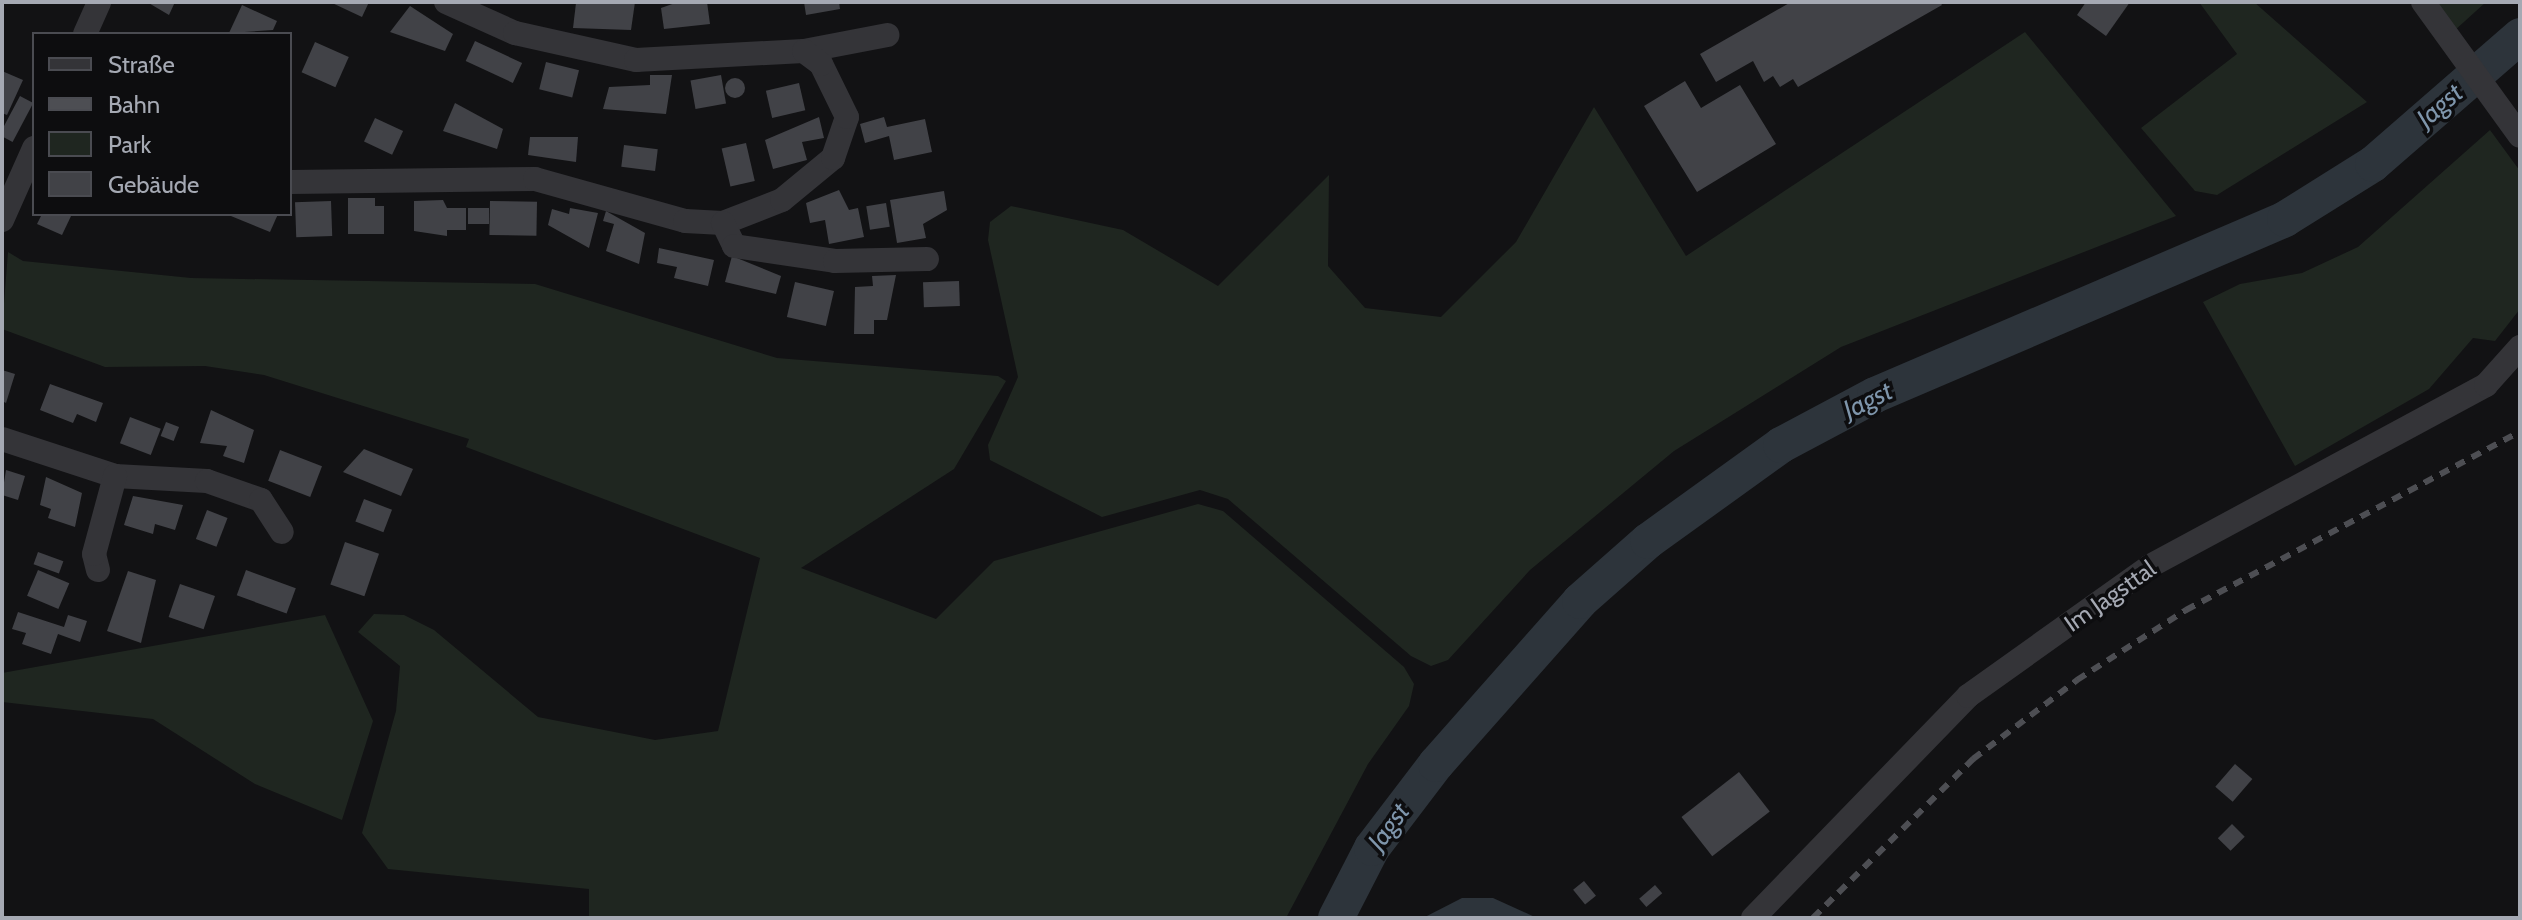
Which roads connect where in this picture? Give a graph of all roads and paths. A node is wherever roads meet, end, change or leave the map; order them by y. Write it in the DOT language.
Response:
graph roads {
  1 [pos="99,2"];
  2 [pos="446,2"];
  3 [pos="2423,2"];
  4 [pos="86,32"];
  5 [pos="887,35"];
  6 [pos="804,51"];
  7 [pos="2520,136"];
  8 [pos="32,152"];
  9 [pos="292,182"];
  10 [pos="2,220"];
  11 [pos="723,223"];
  12 [pos="927,259"];
  13 [pos="2520,347"];
  14 [pos="2,439"];
  15 [pos="115,476"];
  16 [pos="282,532"];
  17 [pos="98,570"];
  18 [pos="1753,918"];
  1 -- 4 [label="street"];
  2 -- 6 [label="street"];
  3 -- 7 [label="street"];
  5 -- 6 [label="street"];
  6 -- 11 [label="street"];
  8 -- 10 [label="street"];
  9 -- 11 [label="street"];
  11 -- 12 [label="street"];
  13 -- 18 [label="street, Im Jagsttal"];
  14 -- 15 [label="street"];
  15 -- 16 [label="street"];
  15 -- 17 [label="street"];
}
